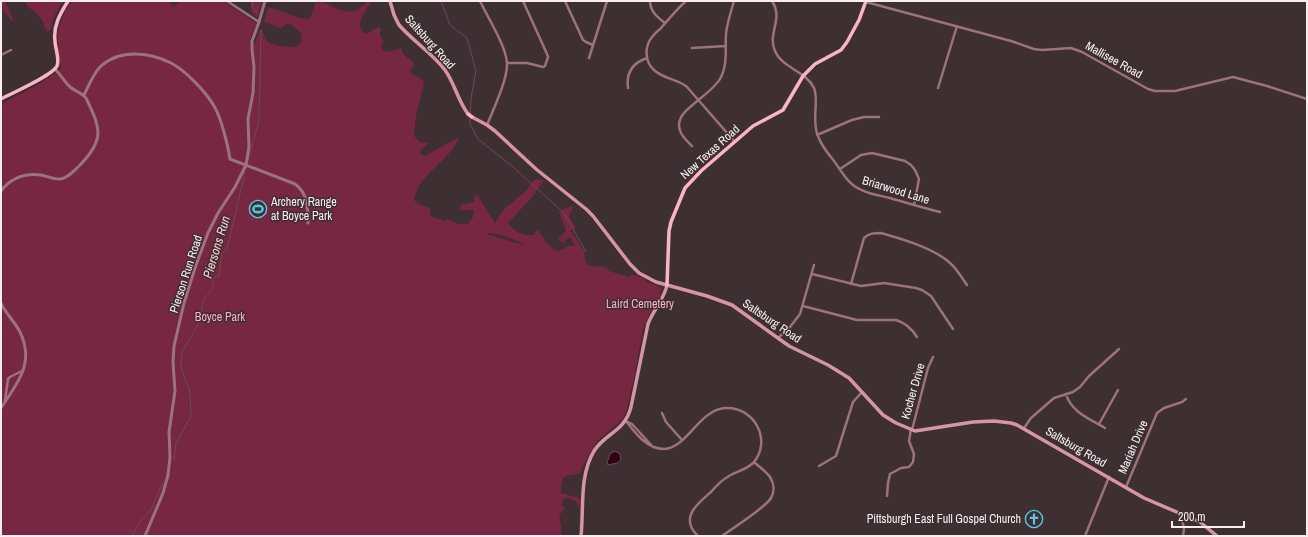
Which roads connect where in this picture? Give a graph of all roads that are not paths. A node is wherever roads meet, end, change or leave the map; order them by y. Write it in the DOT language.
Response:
graph roads {
  1 [pos="68,1"];
  2 [pos="227,1"];
  3 [pos="265,1"];
  4 [pos="390,1"];
  5 [pos="480,1"];
  6 [pos="523,1"];
  7 [pos="565,1"];
  8 [pos="607,1"];
  9 [pos="650,1"];
  10 [pos="686,1"];
  11 [pos="734,1"];
  12 [pos="772,1"];
  13 [pos="866,1"];
  14 [pos="259,22"];
  15 [pos="665,23"];
  16 [pos="957,26"];
  17 [pos="593,45"];
  18 [pos="726,46"];
  19 [pos="692,48"];
  20 [pos="11,50"];
  21 [pos="1,54"];
  22 [pos="589,58"];
  23 [pos="647,58"];
  24 [pos="507,63"];
  25 [pos="55,69"];
  26 [pos="803,76"];
  27 [pos="628,88"];
  28 [pos="938,88"];
  29 [pos="84,95"];
  30 [pos="1,99"];
  31 [pos="1307,99"];
  32 [pos="700,100"];
  33 [pos="879,117"];
  34 [pos="487,125"];
  35 [pos="817,135"];
  36 [pos="735,142"];
  37 [pos="692,146"];
  38 [pos="246,165"];
  39 [pos="840,169"];
  40 [pos="1,191"];
  41 [pos="914,205"];
  42 [pos="940,212"];
  43 [pos="308,223"];
  44 [pos="814,265"];
  45 [pos="812,274"];
  46 [pos="851,284"];
  47 [pos="667,285"];
  48 [pos="967,285"];
  49 [pos="1,303"];
  50 [pos="803,306"];
  51 [pos="953,329"];
  52 [pos="918,337"];
  53 [pos="778,338"];
  54 [pos="1119,349"];
  55 [pos="933,357"];
  56 [pos="23,371"];
  57 [pos="7,384"];
  58 [pos="15,388"];
  59 [pos="1118,390"];
  60 [pos="862,392"];
  61 [pos="1066,394"];
  62 [pos="1186,399"];
  63 [pos="5,402"];
  64 [pos="1,408"];
  65 [pos="662,413"];
  66 [pos="626,421"];
  67 [pos="1099,424"];
  68 [pos="1024,428"];
  69 [pos="1105,428"];
  70 [pos="911,429"];
  71 [pos="682,440"];
  72 [pos="754,462"];
  73 [pos="819,466"];
  74 [pos="1109,476"];
  75 [pos="1126,487"];
  76 [pos="887,496"];
  77 [pos="1182,514"];
  78 [pos="145,536"];
  79 [pos="581,536"];
  80 [pos="698,536"];
  81 [pos="722,536"];
  82 [pos="1085,536"];
  83 [pos="1183,536"];
  84 [pos="1217,536"];
  1 -- 25 [label="main road"];
  2 -- 14 [label="street"];
  3 -- 14 [label="street, Pierson Run Road"];
  4 -- 34 [label="main road, Saltsburg Road"];
  5 -- 24 [label="street"];
  6 -- 24 [label="street"];
  7 -- 17 [label="street"];
  8 -- 17 [label="street"];
  9 -- 15 [label="street"];
  10 -- 15 [label="street"];
  11 -- 18 [label="street"];
  12 -- 26 [label="street, Briarwood Lane"];
  13 -- 16 [label="street, Mallisee Road"];
  13 -- 26 [label="main road, New Texas Road"];
  14 -- 38 [label="street, Pierson Run Road"];
  15 -- 23 [label="street"];
  16 -- 28 [label="street"];
  16 -- 31 [label="street, Mallisee Road"];
  17 -- 22 [label="street"];
  18 -- 19 [label="street"];
  18 -- 32 [label="street"];
  20 -- 21 [label="street"];
  23 -- 27 [label="street"];
  23 -- 32 [label="street"];
  24 -- 34 [label="street"];
  25 -- 29 [label="street"];
  25 -- 30 [label="main road"];
  26 -- 35 [label="street, Briarwood Lane"];
  26 -- 36 [label="main road, New Texas Road"];
  29 -- 38 [label="street"];
  29 -- 40 [label="street"];
  32 -- 36 [label="street"];
  32 -- 37 [label="street"];
  33 -- 35 [label="street"];
  34 -- 47 [label="main road, Saltsburg Road"];
  35 -- 39 [label="street, Briarwood Lane"];
  36 -- 47 [label="main road, New Texas Road"];
  38 -- 43 [label="street"];
  38 -- 78 [label="street, Pierson Run Road"];
  39 -- 41 [label="street, Briarwood Lane"];
  39 -- 41 [label="street"];
  41 -- 42 [label="street, Briarwood Lane"];
  44 -- 45 [label="street"];
  45 -- 46 [label="street"];
  45 -- 50 [label="street"];
  46 -- 48 [label="street"];
  46 -- 51 [label="street"];
  47 -- 53 [label="main road, Saltsburg Road"];
  47 -- 66 [label="main road, New Texas Road"];
  49 -- 56 [label="street"];
  50 -- 52 [label="street"];
  50 -- 53 [label="street"];
  53 -- 60 [label="main road, Saltsburg Road"];
  54 -- 61 [label="street"];
  55 -- 70 [label="street, Kocher Drive"];
  56 -- 57 [label="street"];
  56 -- 58 [label="street"];
  57 -- 58 [label="street"];
  57 -- 63 [label="street"];
  58 -- 63 [label="street"];
  59 -- 67 [label="street"];
  60 -- 70 [label="main road, Saltsburg Road"];
  60 -- 73 [label="street"];
  61 -- 67 [label="street"];
  61 -- 68 [label="street"];
  62 -- 75 [label="street, Mariah Drive"];
  63 -- 64 [label="street"];
  65 -- 71 [label="street"];
  66 -- 71 [label="street"];
  66 -- 79 [label="main road"];
  67 -- 69 [label="street"];
  68 -- 70 [label="main road, Saltsburg Road"];
  68 -- 74 [label="main road, Saltsburg Road"];
  70 -- 76 [label="street, Kocher Drive"];
  71 -- 72 [label="street"];
  72 -- 80 [label="street"];
  72 -- 81 [label="street"];
  74 -- 75 [label="main road, Saltsburg Road"];
  74 -- 82 [label="street"];
  75 -- 77 [label="main road, Saltsburg Road"];
  77 -- 83 [label="street"];
  77 -- 84 [label="main road, Saltsburg Road"];
}
